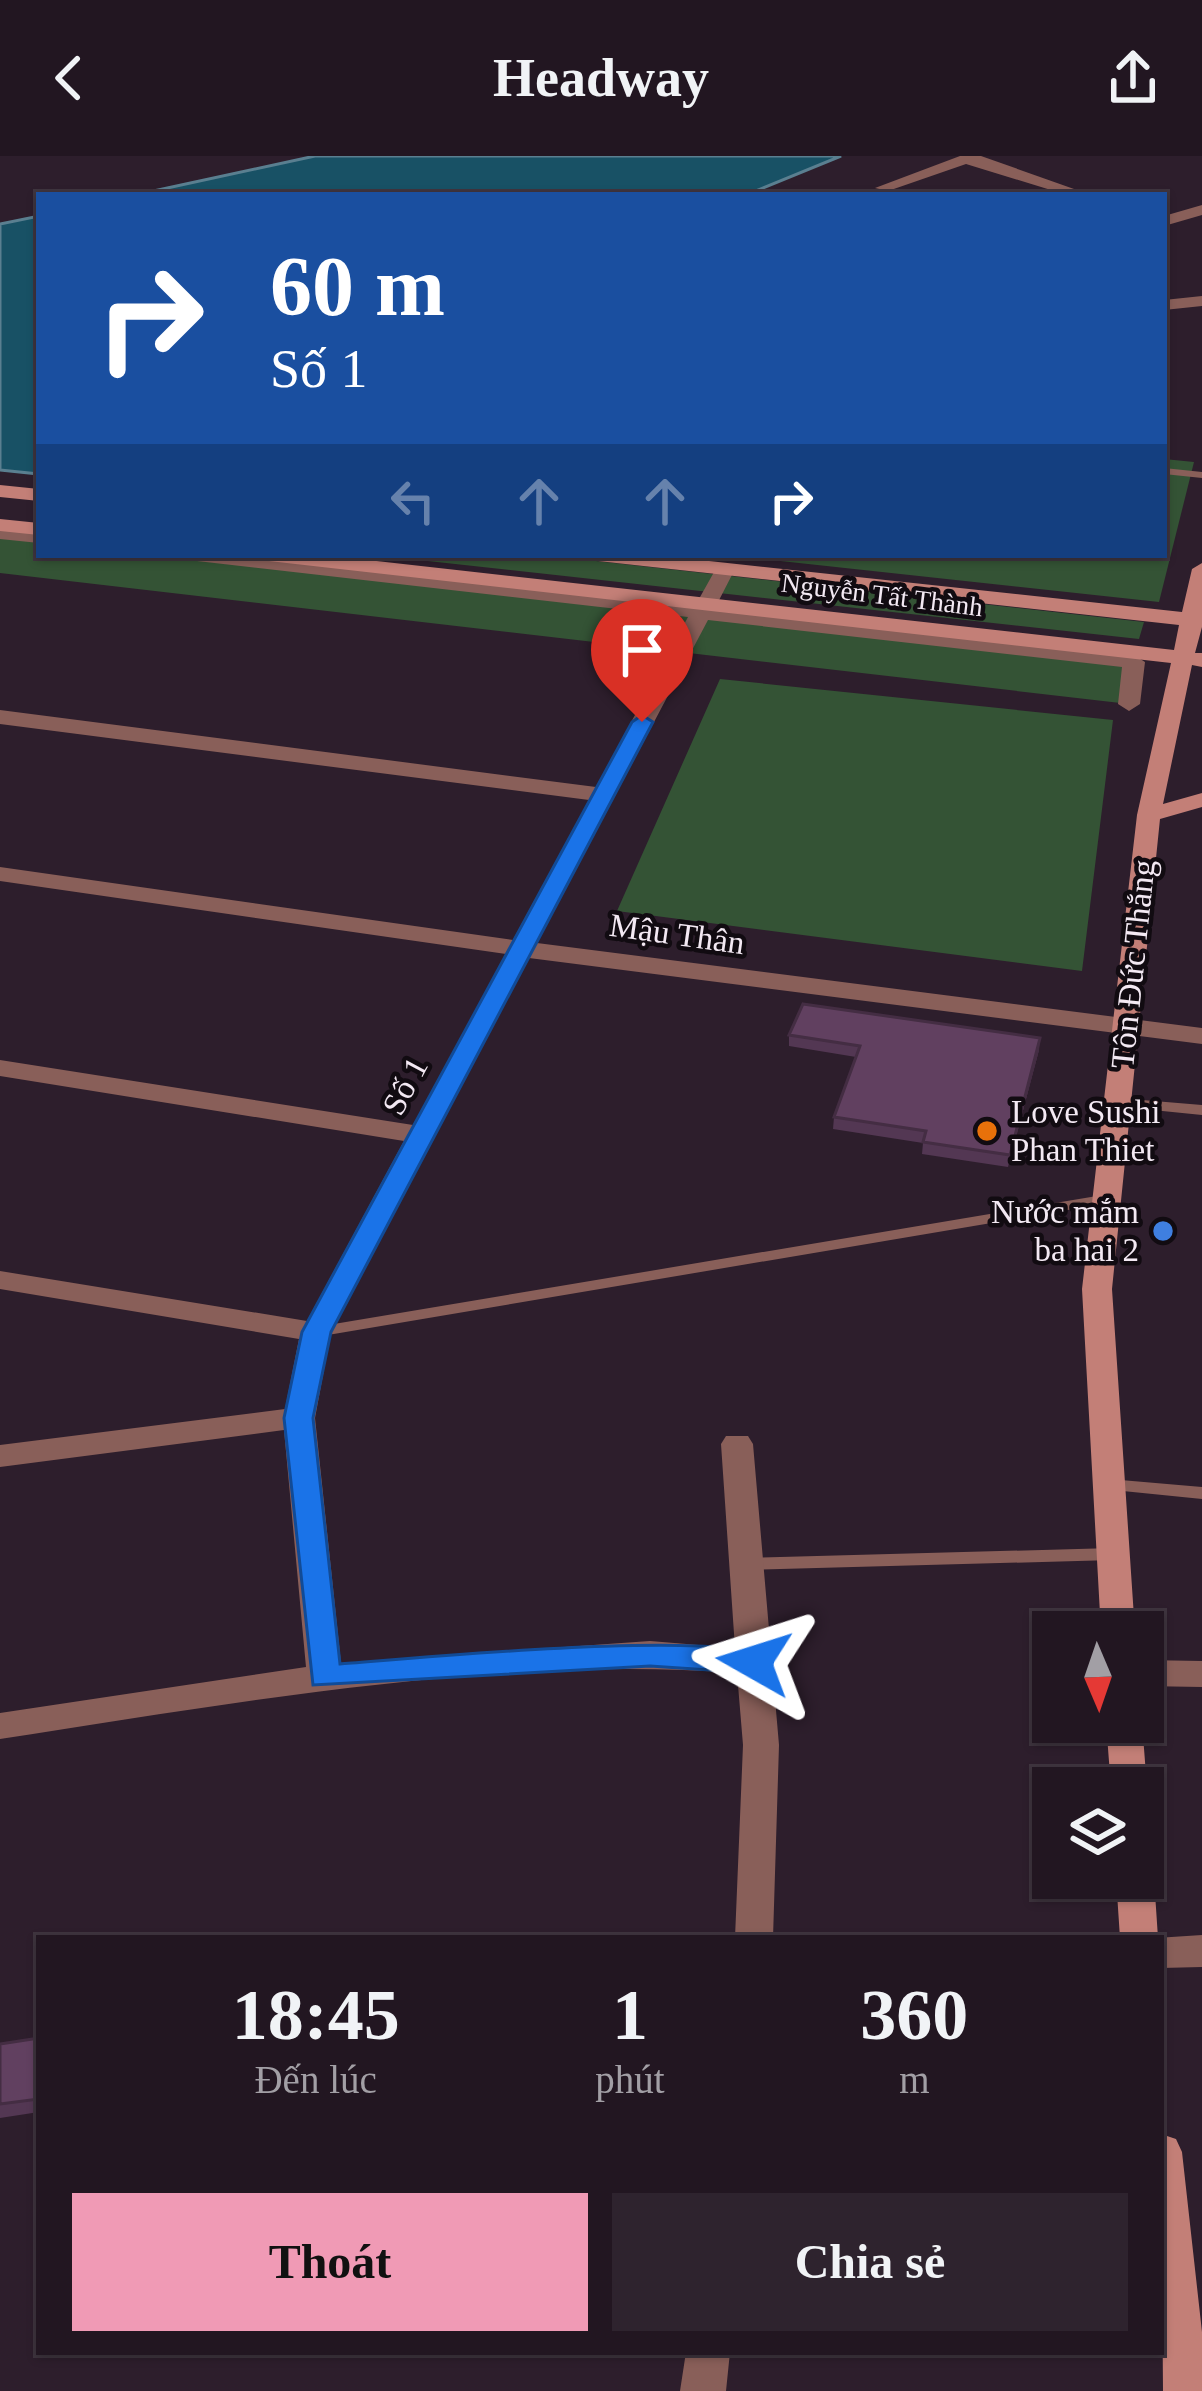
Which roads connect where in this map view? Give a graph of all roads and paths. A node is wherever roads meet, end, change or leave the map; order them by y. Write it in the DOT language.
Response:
graph roads {
  1 [pos="972,158"];
  2 [pos="884,188"];
  3 [pos="1074,192"];
  4 [pos="1202,211"];
  5 [pos="1167,220"];
  6 [pos="1202,301"];
  7 [pos="1167,305"];
  8 [pos="1167,472"];
  9 [pos="1202,475"];
  10 [pos="0,491"];
  11 [pos="36,495"];
  12 [pos="0,529"];
  13 [pos="36,533"];
  14 [pos="227,558"];
  15 [pos="295,558"];
  16 [pos="654,558"];
  17 [pos="729,562"];
  18 [pos="1202,569"];
  19 [pos="705,606"];
  20 [pos="1196,620"];
  21 [pos="1191,659"];
  22 [pos="1129,704"];
  23 [pos="0,716"];
  24 [pos="603,795"];
  25 [pos="1202,800"];
  26 [pos="1149,815"];
  27 [pos="0,874"];
  28 [pos="520,947"];
  29 [pos="1127,1029"];
  30 [pos="1202,1036"];
  31 [pos="0,1068"];
  32 [pos="1118,1103"];
  33 [pos="1202,1110"];
  34 [pos="419,1135"];
  35 [pos="1103,1200"];
  36 [pos="0,1280"];
  37 [pos="316,1332"];
  38 [pos="299,1418"];
  39 [pos="737,1444"];
  40 [pos="0,1456"];
  41 [pos="1108,1485"];
  42 [pos="1202,1493"];
  43 [pos="1113,1553"];
  44 [pos="747,1564"];
  45 [pos="1117,1611"];
  46 [pos="754,1662"];
  47 [pos="1164,1673"];
  48 [pos="1202,1674"];
  49 [pos="325,1677"];
  50 [pos="0,1726"];
  51 [pos="1136,1899"];
  52 [pos="754,1935"];
  53 [pos="1139,1935"];
  54 [pos="1202,1951"];
  55 [pos="1164,1952"];
  56 [pos="1164,2178"];
  57 [pos="1191,2335"];
  58 [pos="708,2355"];
  59 [pos="704,2391"];
  60 [pos="1186,2391"];
  1 -- 2 [label="street"];
  1 -- 3 [label="street"];
  4 -- 5 [label="street"];
  6 -- 7 [label="street"];
  8 -- 9 [label="lane"];
  10 -- 11 [label="street"];
  12 -- 13 [label="street"];
  14 -- 19 [label="street"];
  15 -- 19 [label="street, Nguyễn Tất Thành"];
  16 -- 17 [label="street, Nguyễn Tất Thành"];
  17 -- 19 [label="street, Số 1"];
  17 -- 20 [label="street, Nguyễn Tất Thành"];
  18 -- 20 [label="street"];
  19 -- 21 [label="street, Nguyễn Tất Thành"];
  19 -- 22 [label="street"];
  19 -- 24 [label="street, Số 1"];
  20 -- 21 [label="street, Tôn Đức Thắng"];
  21 -- 26 [label="street, Tôn Đức Thắng"];
  23 -- 24 [label="street"];
  24 -- 28 [label="street, Số 1"];
  25 -- 26 [label="street"];
  26 -- 29 [label="street, Tôn Đức Thắng"];
  27 -- 28 [label="street, Mậu Thân"];
  28 -- 29 [label="street, Mậu Thân"];
  28 -- 34 [label="street, Số 1"];
  29 -- 30 [label="street, Mậu Thân"];
  29 -- 32 [label="street, Tôn Đức Thắng"];
  31 -- 34 [label="street"];
  32 -- 33 [label="lane"];
  32 -- 35 [label="street, Tôn Đức Thắng"];
  34 -- 37 [label="street, Số 1"];
  35 -- 37 [label="lane"];
  35 -- 41 [label="street, Tôn Đức Thắng"];
  36 -- 37 [label="street"];
  37 -- 38 [label="street, Số 1"];
  38 -- 40 [label="street"];
  38 -- 49 [label="street, Số 1"];
  39 -- 44 [label="street"];
  41 -- 42 [label="lane"];
  41 -- 43 [label="street, Tôn Đức Thắng"];
  43 -- 44 [label="lane"];
  43 -- 45 [label="street, Tôn Đức Thắng"];
  44 -- 46 [label="street"];
  46 -- 49 [label="street"];
  46 -- 52 [label="street"];
  47 -- 48 [label="street"];
  49 -- 50 [label="street"];
  51 -- 53 [label="street"];
  54 -- 55 [label="street"];
  56 -- 57 [label="street"];
  57 -- 60 [label="street"];
  58 -- 59 [label="street"];
}
